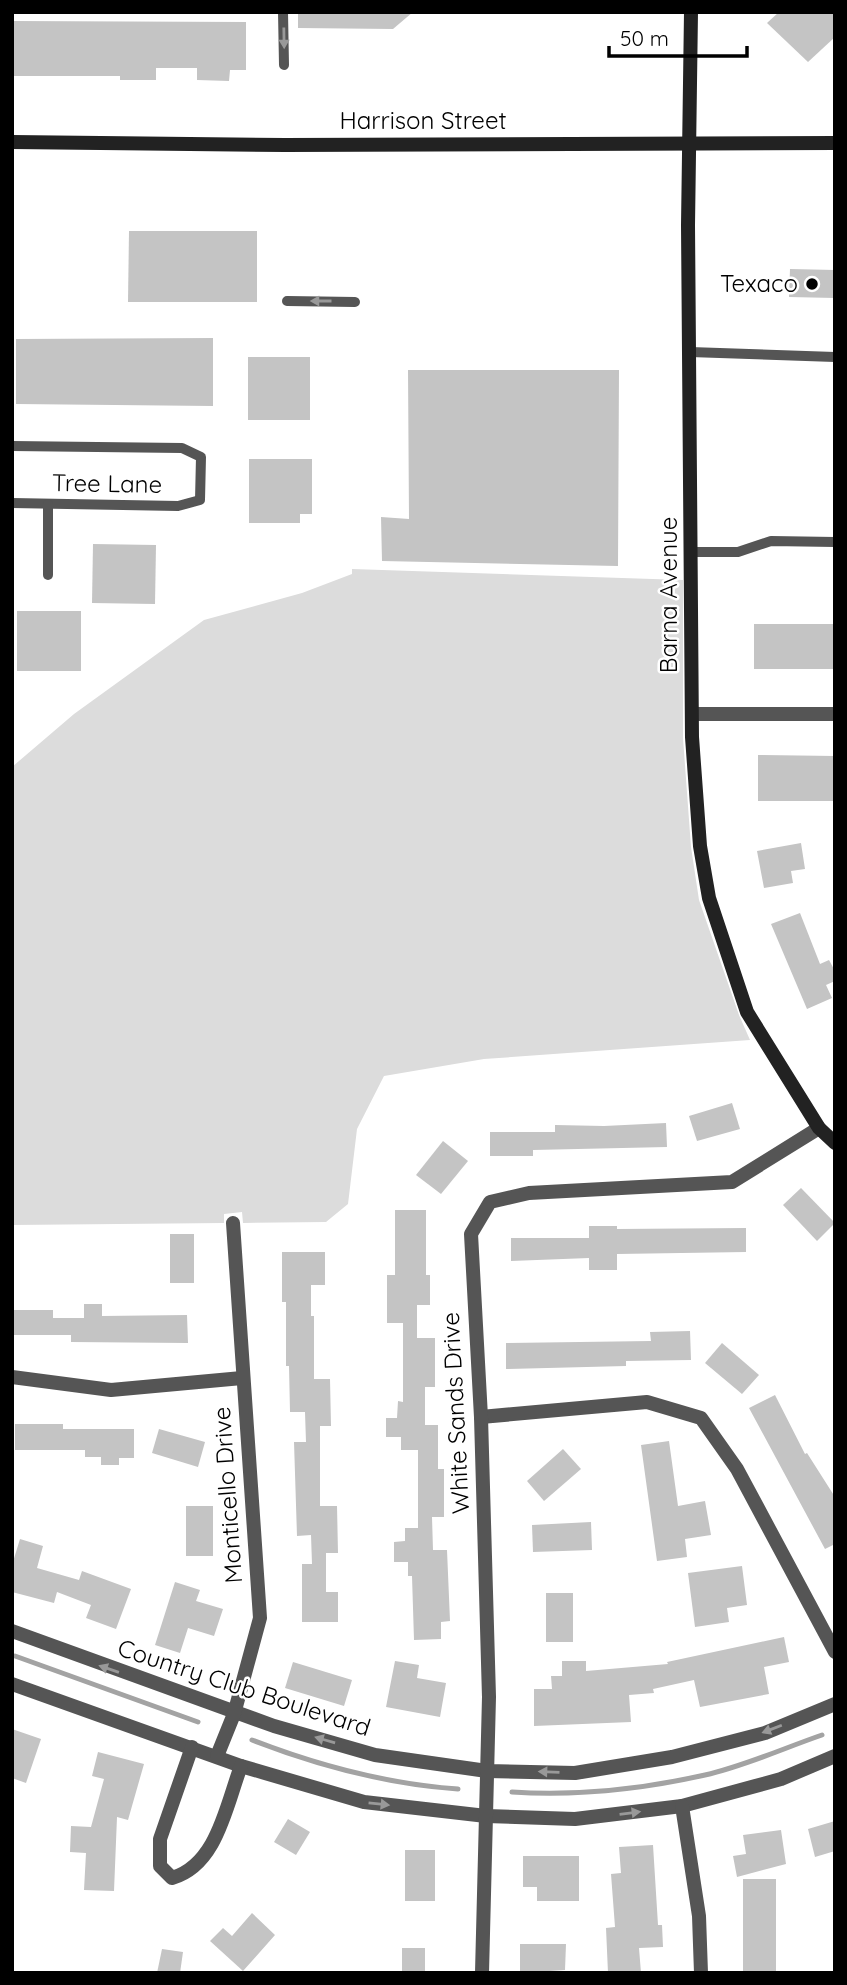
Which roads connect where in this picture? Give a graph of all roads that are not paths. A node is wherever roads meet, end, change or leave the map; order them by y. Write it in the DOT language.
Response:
graph roads {
  1 [pos="283,12"];
  2 [pos="691,12"];
  3 [pos="284,65"];
  4 [pos="12,142"];
  5 [pos="691,142"];
  6 [pos="835,143"];
  7 [pos="287,301"];
  8 [pos="355,302"];
  9 [pos="690,352"];
  10 [pos="835,356"];
  11 [pos="12,446"];
  12 [pos="12,503"];
  13 [pos="48,504"];
  14 [pos="835,542"];
  15 [pos="692,552"];
  16 [pos="48,575"];
  17 [pos="693,714"];
  18 [pos="835,714"];
  19 [pos="819,1128"];
  20 [pos="835,1143"];
  21 [pos="233,1223"];
  22 [pos="12,1377"];
  23 [pos="242,1378"];
  24 [pos="481,1417"];
  25 [pos="12,1631"];
  26 [pos="835,1652"];
  27 [pos="12,1684"];
  28 [pos="835,1704"];
  29 [pos="234,1714"];
  30 [pos="192,1747"];
  31 [pos="217,1756"];
  32 [pos="835,1756"];
  33 [pos="241,1766"];
  34 [pos="487,1771"];
  35 [pos="682,1807"];
  36 [pos="486,1816"];
  37 [pos="482,1973"];
  38 [pos="701,1973"];
  1 -- 3 [label="lane, one-way"];
  2 -- 5 [label="street, Barna Avenue"];
  4 -- 5 [label="street, Harrison Street"];
  5 -- 6 [label="street, Harrison Street"];
  5 -- 9 [label="street, Barna Avenue"];
  8 -- 7 [label="lane, one-way"];
  9 -- 10 [label="lane"];
  9 -- 15 [label="street, Barna Avenue"];
  11 -- 13 [label="lane, Tree Lane"];
  12 -- 13 [label="lane, Tree Lane"];
  13 -- 16 [label="lane"];
  14 -- 15 [label="lane"];
  15 -- 17 [label="street, Barna Avenue"];
  17 -- 18 [label="street"];
  17 -- 19 [label="street, Barna Avenue"];
  19 -- 20 [label="street, Barna Avenue"];
  19 -- 24 [label="street, White Sands Drive"];
  21 -- 23 [label="street, Monticello Drive"];
  22 -- 23 [label="street"];
  23 -- 29 [label="street, Monticello Drive"];
  24 -- 26 [label="street"];
  24 -- 34 [label="street, White Sands Drive"];
  29 -- 25 [label="street, Country Club Boulevard, one-way"];
  27 -- 30 [label="street"];
  28 -- 34 [label="street, Country Club Boulevard, one-way"];
  29 -- 31 [label="street, Monticello Drive"];
  34 -- 29 [label="street, Country Club Boulevard, one-way"];
  30 -- 31 [label="street"];
  30 -- 33 [label="street"];
  31 -- 33 [label="street"];
  32 -- 35 [label="street"];
  33 -- 36 [label="street, one-way"];
  34 -- 36 [label="street, White Sands Drive"];
  36 -- 35 [label="street, one-way"];
  35 -- 38 [label="street"];
  36 -- 37 [label="street, White Sands Drive"];
}
